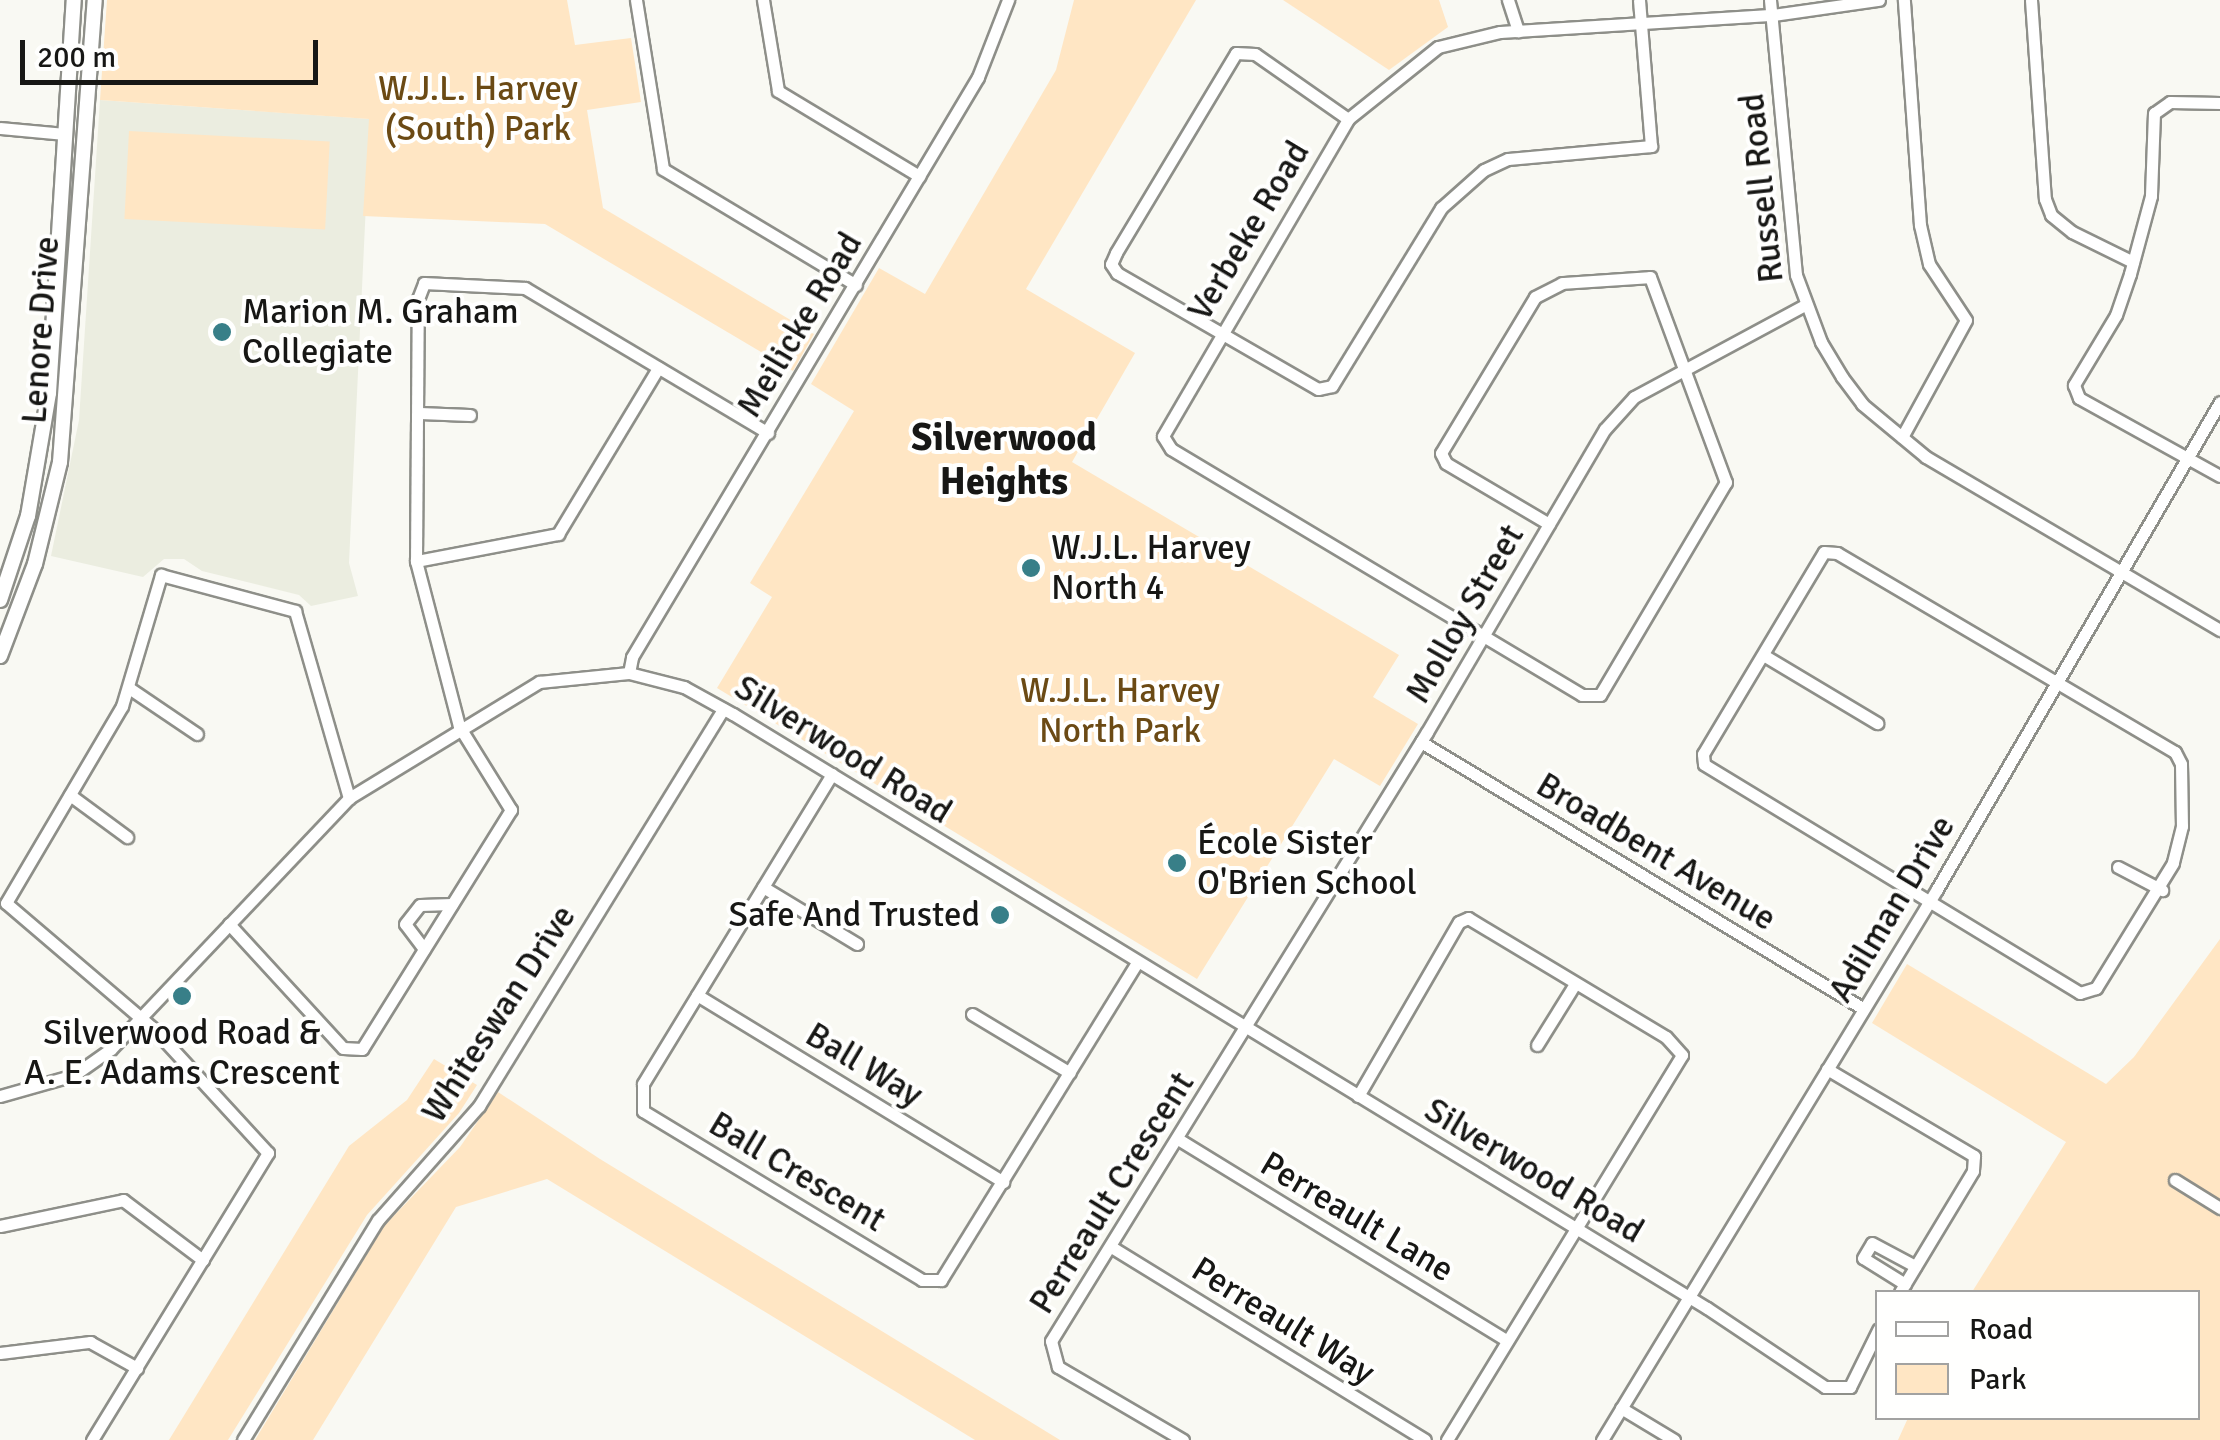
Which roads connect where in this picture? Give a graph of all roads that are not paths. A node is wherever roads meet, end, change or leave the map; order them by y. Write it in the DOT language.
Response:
graph roads {
  1 [pos="74,0"];
  2 [pos="94,0"];
  3 [pos="636,0"];
  4 [pos="764,0"];
  5 [pos="1008,0"];
  6 [pos="1508,0"];
  7 [pos="1639,0"];
  8 [pos="1770,0"];
  9 [pos="1879,0"];
  10 [pos="1904,0"];
  11 [pos="2031,0"];
  12 [pos="1773,15"];
  13 [pos="1642,23"];
  14 [pos="1518,31"];
  15 [pos="2220,104"];
  16 [pos="1348,118"];
  17 [pos="0,128"];
  18 [pos="65,134"];
  19 [pos="919,176"];
  20 [pos="2133,262"];
  21 [pos="856,285"];
  22 [pos="1805,306"];
  23 [pos="1221,332"];
  24 [pos="658,368"];
  25 [pos="1686,369"];
  26 [pos="2220,402"];
  27 [pos="420,413"];
  28 [pos="470,415"];
  29 [pos="768,433"];
  30 [pos="1902,437"];
  31 [pos="2189,458"];
  32 [pos="2220,476"];
  33 [pos="1549,524"];
  34 [pos="416,560"];
  35 [pos="2121,573"];
  36 [pos="0,600"];
  37 [pos="2220,630"];
  38 [pos="1484,633"];
  39 [pos="0,656"];
  40 [pos="1765,656"];
  41 [pos="629,673"];
  42 [pos="2056,685"];
  43 [pos="129,688"];
  44 [pos="724,709"];
  45 [pos="1877,723"];
  46 [pos="459,726"];
  47 [pos="198,734"];
  48 [pos="1421,742"];
  49 [pos="832,774"];
  50 [pos="70,795"];
  51 [pos="349,798"];
  52 [pos="127,837"];
  53 [pos="2118,867"];
  54 [pos="764,887"];
  55 [pos="2162,890"];
  56 [pos="1930,899"];
  57 [pos="452,904"];
  58 [pos="3,909"];
  59 [pos="229,924"];
  60 [pos="857,944"];
  61 [pos="424,949"];
  62 [pos="1137,963"];
  63 [pos="1574,984"];
  64 [pos="697,995"];
  65 [pos="1864,1009"];
  66 [pos="972,1014"];
  67 [pos="142,1018"];
  68 [pos="1247,1028"];
  69 [pos="1536,1046"];
  70 [pos="1828,1069"];
  71 [pos="1070,1073"];
  72 [pos="0,1096"];
  73 [pos="1358,1096"];
  74 [pos="1178,1139"];
  75 [pos="2174,1180"];
  76 [pos="1003,1182"];
  77 [pos="2220,1208"];
  78 [pos="0,1226"];
  79 [pos="1575,1229"];
  80 [pos="1113,1248"];
  81 [pos="203,1260"];
  82 [pos="1915,1266"];
  83 [pos="1902,1288"];
  84 [pos="1688,1298"];
  85 [pos="1875,1336"];
  86 [pos="1507,1341"];
  87 [pos="0,1353"];
  88 [pos="137,1368"];
  89 [pos="1621,1408"];
  90 [pos="92,1440"];
  91 [pos="243,1440"];
  92 [pos="1183,1440"];
  93 [pos="1425,1440"];
  94 [pos="1447,1440"];
  95 [pos="1602,1440"];
  96 [pos="1674,1440"];
  1 -- 18 [label="main road, Lenore Drive"];
  2 -- 39 [label="main road, Lenore Drive"];
  3 -- 21 [label="street"];
  4 -- 19 [label="street"];
  5 -- 19 [label="street, Meilicke Road"];
  6 -- 14 [label="street"];
  7 -- 13 [label="street"];
  8 -- 12 [label="street, Russell Road"];
  9 -- 12 [label="street, Verbeke Road"];
  10 -- 30 [label="street"];
  11 -- 20 [label="street"];
  12 -- 13 [label="street, Verbeke Road"];
  12 -- 22 [label="street, Russell Road"];
  13 -- 14 [label="street, Verbeke Road"];
  13 -- 23 [label="street"];
  14 -- 16 [label="street, Verbeke Road"];
  15 -- 20 [label="street"];
  16 -- 23 [label="street, Verbeke Road"];
  16 -- 23 [label="street"];
  17 -- 18 [label="street"];
  18 -- 36 [label="main road, Lenore Drive"];
  19 -- 21 [label="street, Meilicke Road"];
  20 -- 31 [label="street"];
  21 -- 29 [label="street, Meilicke Road"];
  22 -- 25 [label="street, Molloy Street"];
  22 -- 30 [label="street, Russell Road"];
  23 -- 38 [label="street, Verbeke Road"];
  24 -- 27 [label="street"];
  24 -- 29 [label="street"];
  24 -- 34 [label="street"];
  25 -- 33 [label="street, Molloy Street"];
  25 -- 33 [label="street"];
  25 -- 38 [label="street"];
  26 -- 31 [label="street, Adilman Drive"];
  27 -- 28 [label="street"];
  27 -- 34 [label="street"];
  29 -- 41 [label="street, Meilicke Road"];
  30 -- 35 [label="street, Russell Road"];
  31 -- 32 [label="street"];
  31 -- 35 [label="street, Adilman Drive"];
  33 -- 38 [label="street, Molloy Street"];
  34 -- 46 [label="street"];
  35 -- 37 [label="street, Russell Road"];
  35 -- 42 [label="street, Adilman Drive"];
  38 -- 48 [label="street, Molloy Street"];
  40 -- 42 [label="street"];
  40 -- 45 [label="street"];
  40 -- 56 [label="street"];
  41 -- 44 [label="street, Silverwood Road"];
  41 -- 46 [label="street, Silverwood Road"];
  42 -- 55 [label="street"];
  42 -- 56 [label="street, Adilman Drive"];
  43 -- 47 [label="street"];
  43 -- 50 [label="street"];
  43 -- 51 [label="street"];
  44 -- 49 [label="street, Silverwood Road"];
  44 -- 91 [label="street, Whiteswan Drive"];
  46 -- 51 [label="street, Silverwood Road"];
  46 -- 57 [label="street"];
  48 -- 65 [label="street, Broadbent Avenue"];
  48 -- 68 [label="street, Molloy Street"];
  49 -- 54 [label="street, Ball Crescent"];
  49 -- 62 [label="street, Silverwood Road"];
  50 -- 52 [label="street"];
  50 -- 58 [label="street"];
  51 -- 59 [label="street, Silverwood Road"];
  53 -- 55 [label="street"];
  54 -- 60 [label="street"];
  54 -- 64 [label="street, Ball Crescent"];
  55 -- 56 [label="street"];
  56 -- 65 [label="street, Adilman Drive"];
  57 -- 61 [label="street"];
  57 -- 61 [label="street"];
  58 -- 67 [label="street"];
  59 -- 61 [label="street"];
  59 -- 67 [label="street, Silverwood Road"];
  62 -- 68 [label="street, Silverwood Road"];
  62 -- 71 [label="street, Ball Crescent"];
  63 -- 69 [label="street"];
  63 -- 73 [label="street"];
  63 -- 79 [label="street"];
  64 -- 76 [label="street, Ball Way"];
  64 -- 76 [label="street, Ball Crescent"];
  65 -- 70 [label="street, Adilman Drive"];
  66 -- 71 [label="street"];
  67 -- 72 [label="street, Silverwood Road"];
  67 -- 81 [label="street"];
  68 -- 73 [label="street, Silverwood Road"];
  68 -- 74 [label="street, Perreault Crescent"];
  70 -- 82 [label="street"];
  70 -- 84 [label="street, Adilman Drive"];
  71 -- 76 [label="street, Ball Crescent"];
  73 -- 79 [label="street, Silverwood Road"];
  74 -- 80 [label="street, Perreault Crescent"];
  74 -- 86 [label="street, Perreault Lane"];
  75 -- 77 [label="street"];
  78 -- 81 [label="street"];
  79 -- 84 [label="street, Silverwood Road"];
  79 -- 86 [label="street"];
  80 -- 92 [label="street, Perreault Crescent"];
  80 -- 93 [label="street, Perreault Way"];
  81 -- 88 [label="street"];
  82 -- 83 [label="street"];
  82 -- 83 [label="street"];
  84 -- 85 [label="street, Silverwood Road"];
  84 -- 89 [label="street, Adilman Drive"];
  86 -- 94 [label="street"];
  87 -- 88 [label="street"];
  88 -- 90 [label="street"];
  89 -- 95 [label="street, Adilman Drive"];
  89 -- 96 [label="street"];
}
